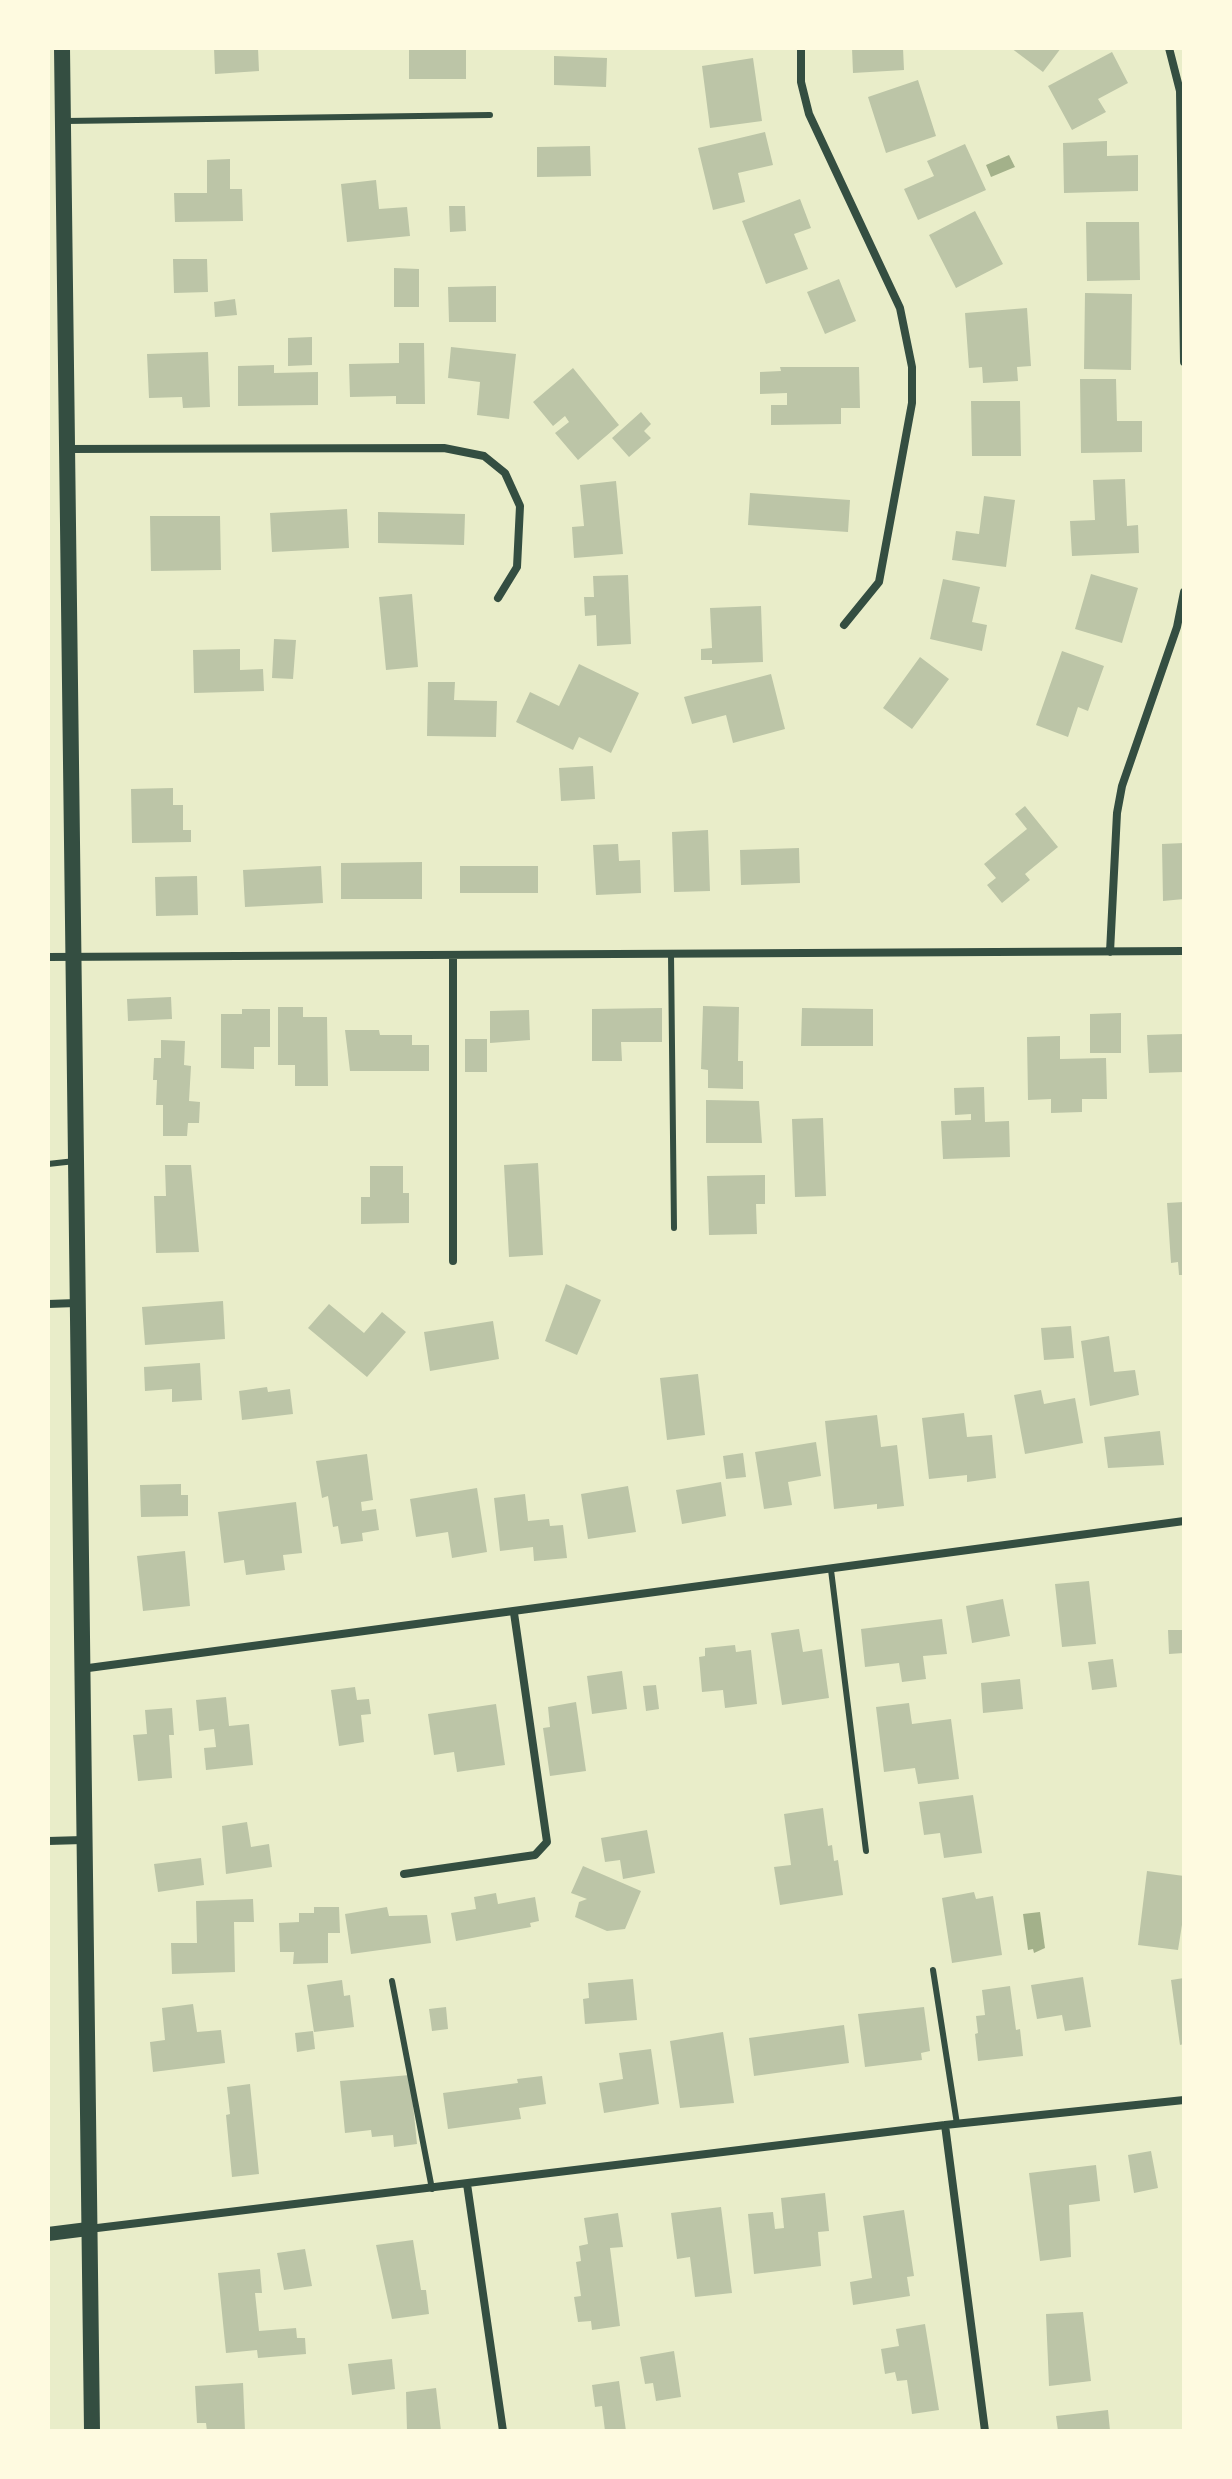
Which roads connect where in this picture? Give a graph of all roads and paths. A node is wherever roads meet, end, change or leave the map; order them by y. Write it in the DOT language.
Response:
graph roads {
  1 [pos="62,48"];
  2 [pos="801,48"];
  3 [pos="1169,48"];
  4 [pos="490,115"];
  5 [pos="62,122"];
  6 [pos="1184,362"];
  7 [pos="66,449"];
  8 [pos="1184,592"];
  9 [pos="498,598"];
  10 [pos="844,625"];
  11 [pos="1184,951"];
  12 [pos="1110,952"];
  13 [pos="671,954"];
  14 [pos="453,955"];
  15 [pos="48,957"];
  16 [pos="72,957"];
  17 [pos="75,1161"];
  18 [pos="48,1164"];
  19 [pos="674,1228"];
  20 [pos="453,1261"];
  21 [pos="76,1303"];
  22 [pos="48,1304"];
  23 [pos="1184,1521"];
  24 [pos="831,1570"];
  25 [pos="514,1613"];
  26 [pos="80,1669"];
  27 [pos="83,1840"];
  28 [pos="48,1841"];
  29 [pos="866,1851"];
  30 [pos="404,1874"];
  31 [pos="933,1970"];
  32 [pos="392,1981"];
  33 [pos="1184,2100"];
  34 [pos="957,2124"];
  35 [pos="945,2125"];
  36 [pos="467,2184"];
  37 [pos="432,2189"];
  38 [pos="88,2229"];
  39 [pos="48,2234"];
  40 [pos="92,2431"];
  41 [pos="503,2431"];
  42 [pos="985,2431"];
  1 -- 5 [label="main road"];
  2 -- 10 [label="street"];
  3 -- 6 [label="street"];
  4 -- 5 [label="lane"];
  5 -- 7 [label="main road"];
  7 -- 9 [label="street"];
  7 -- 16 [label="main road"];
  8 -- 12 [label="street"];
  11 -- 12 [label="street"];
  12 -- 13 [label="street"];
  13 -- 14 [label="street"];
  13 -- 19 [label="lane"];
  14 -- 16 [label="street"];
  14 -- 20 [label="street"];
  15 -- 16 [label="street"];
  16 -- 17 [label="main road"];
  17 -- 18 [label="lane"];
  17 -- 21 [label="main road"];
  21 -- 22 [label="street"];
  21 -- 26 [label="main road"];
  23 -- 24 [label="street"];
  24 -- 25 [label="street"];
  24 -- 29 [label="lane"];
  25 -- 26 [label="street"];
  25 -- 30 [label="street"];
  26 -- 27 [label="main road"];
  27 -- 28 [label="street"];
  27 -- 38 [label="main road"];
  31 -- 34 [label="lane"];
  32 -- 37 [label="lane"];
  33 -- 34 [label="street"];
  34 -- 35 [label="street"];
  35 -- 36 [label="street"];
  35 -- 42 [label="street"];
  36 -- 37 [label="street"];
  36 -- 41 [label="street"];
  37 -- 38 [label="street"];
  38 -- 39 [label="street"];
  38 -- 40 [label="main road"];
}
